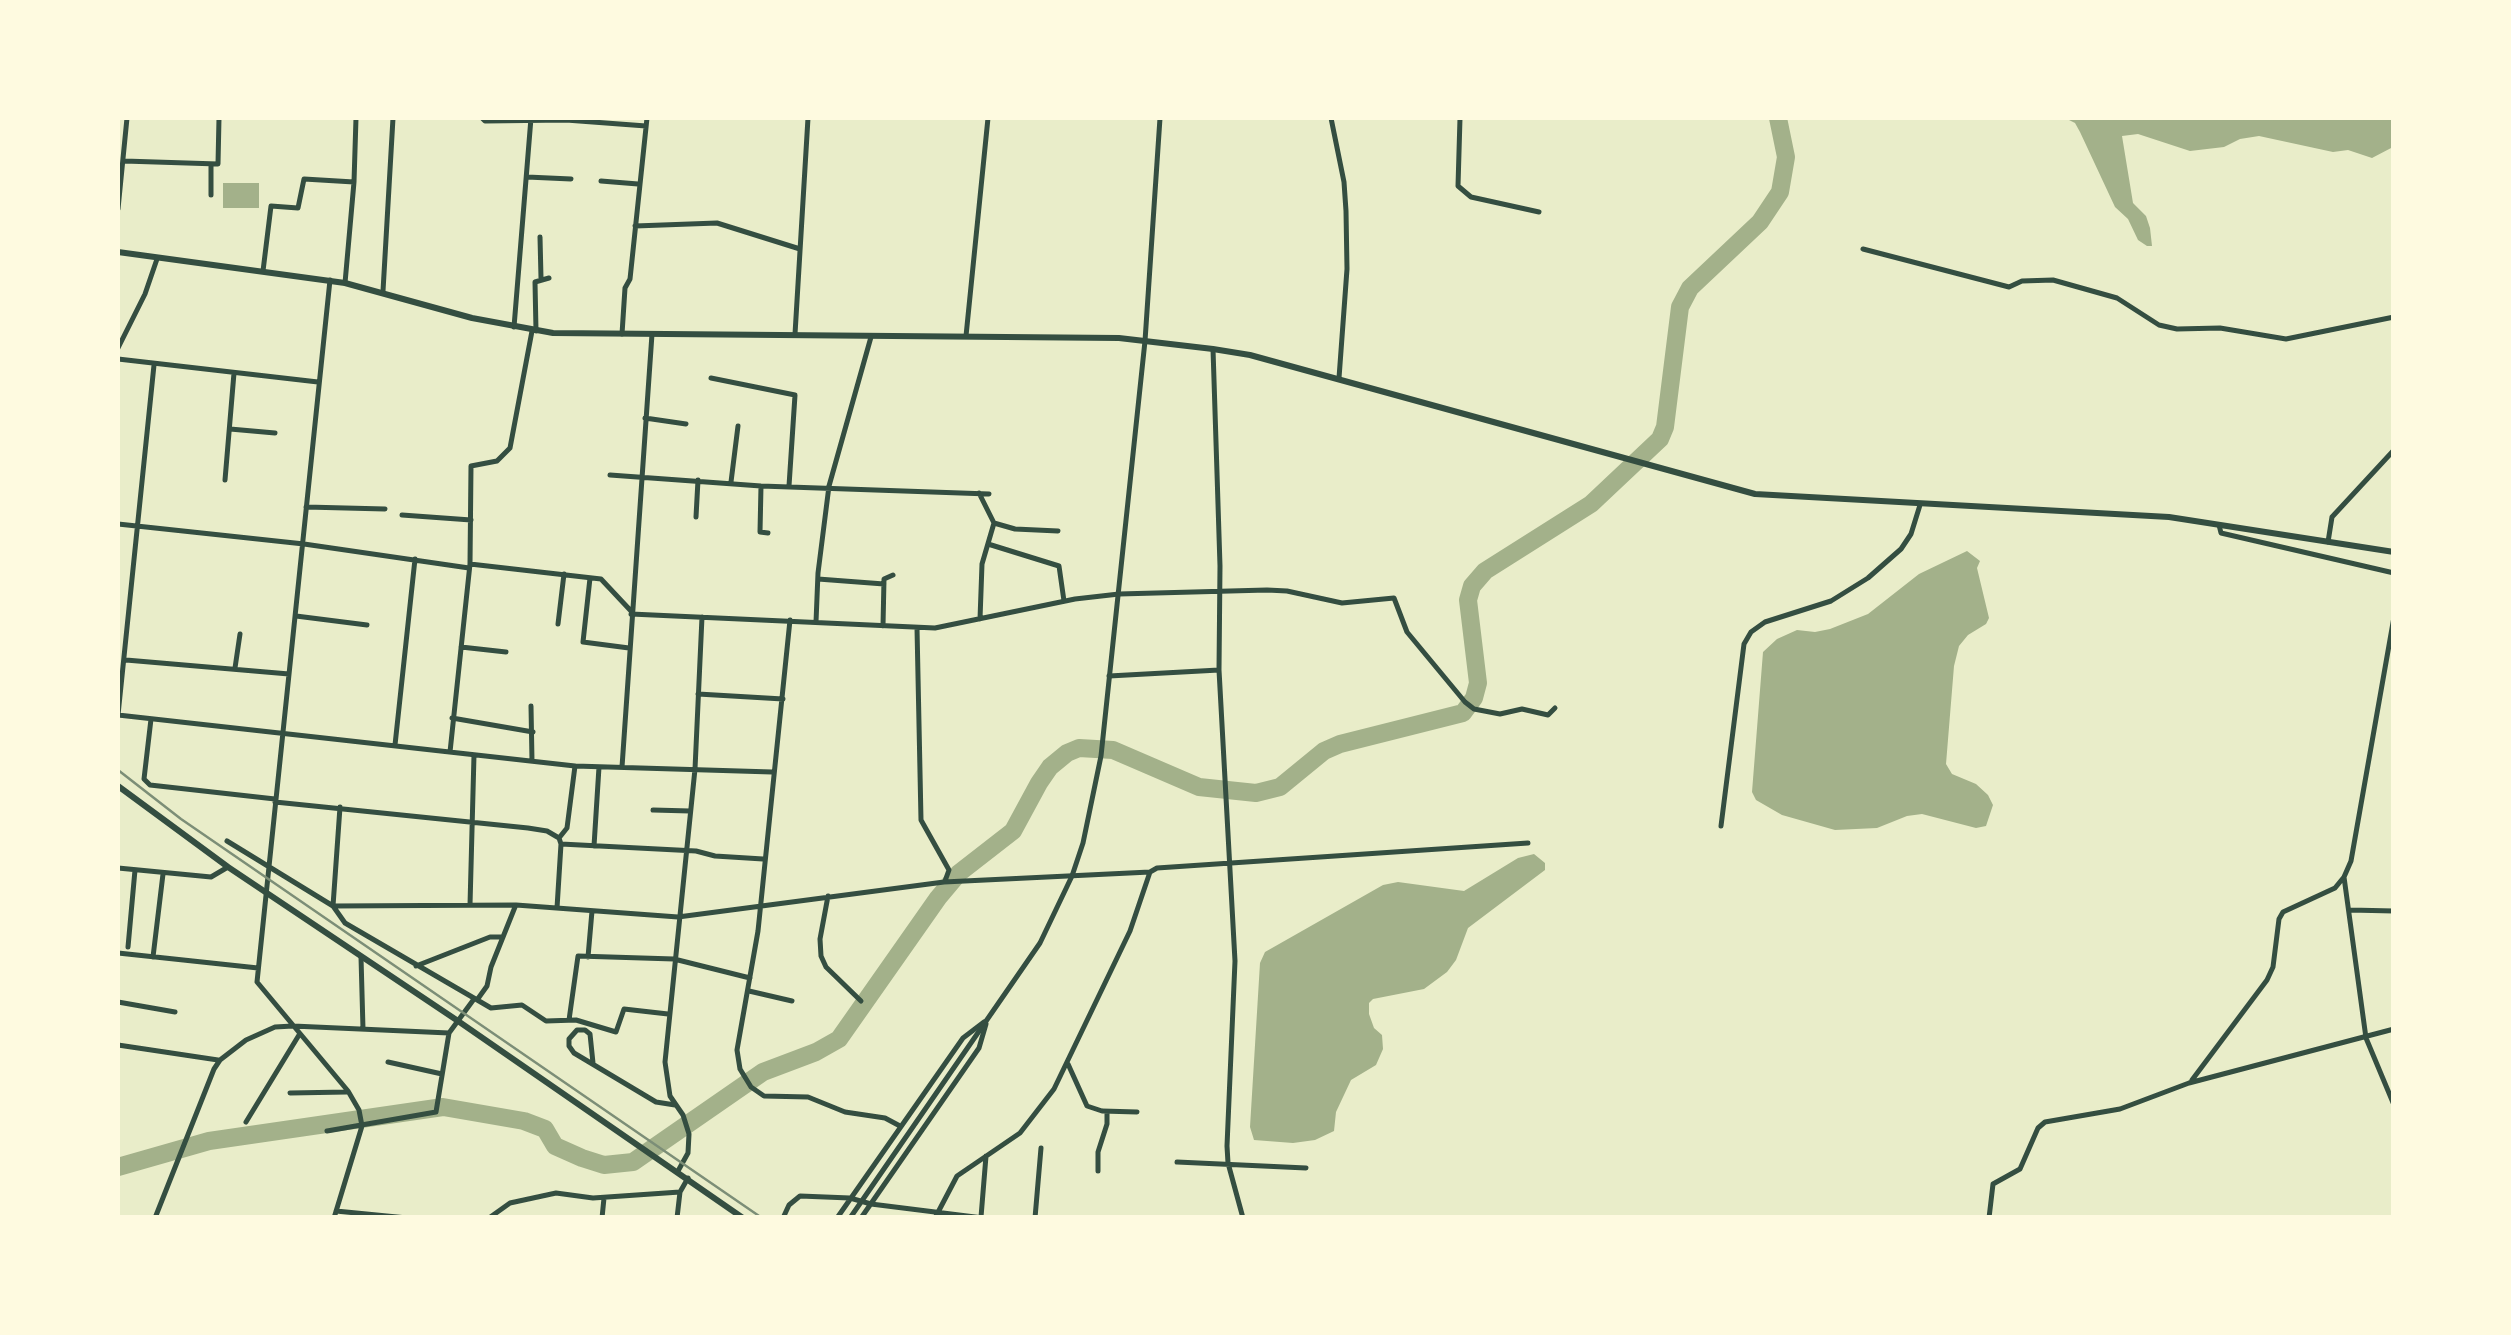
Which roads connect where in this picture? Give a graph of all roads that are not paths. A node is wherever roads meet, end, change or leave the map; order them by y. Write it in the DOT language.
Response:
graph roads {
  1 [pos="127,118"];
  2 [pos="219,118"];
  3 [pos="356,118"];
  4 [pos="394,118"];
  5 [pos="482,118"];
  6 [pos="647,118"];
  7 [pos="808,118"];
  8 [pos="988,118"];
  9 [pos="1160,118"];
  10 [pos="1331,118"];
  11 [pos="1460,118"];
  12 [pos="566,119"];
  13 [pos="531,120"];
  14 [pos="646,126"];
  15 [pos="124,162"];
  16 [pos="212,164"];
  17 [pos="528,177"];
  18 [pos="571,179"];
  19 [pos="601,181"];
  20 [pos="354,182"];
  21 [pos="639,184"];
  22 [pos="211,195"];
  23 [pos="118,209"];
  24 [pos="1539,212"];
  25 [pos="635,226"];
  26 [pos="540,237"];
  27 [pos="800,249"];
  28 [pos="1863,249"];
  29 [pos="118,252"];
  30 [pos="156,258"];
  31 [pos="263,271"];
  32 [pos="540,278"];
  33 [pos="549,278"];
  34 [pos="330,280"];
  35 [pos="345,283"];
  36 [pos="383,291"];
  37 [pos="2394,317"];
  38 [pos="514,327"];
  39 [pos="534,331"];
  40 [pos="622,334"];
  41 [pos="652,334"];
  42 [pos="795,335"];
  43 [pos="871,336"];
  44 [pos="966,336"];
  45 [pos="1145,341"];
  46 [pos="118,348"];
  47 [pos="1213,348"];
  48 [pos="118,359"];
  49 [pos="154,365"];
  50 [pos="234,373"];
  51 [pos="711,378"];
  52 [pos="1338,381"];
  53 [pos="319,382"];
  54 [pos="645,418"];
  55 [pos="686,424"];
  56 [pos="738,426"];
  57 [pos="230,429"];
  58 [pos="275,433"];
  59 [pos="2394,450"];
  60 [pos="610,474"];
  61 [pos="640,476"];
  62 [pos="225,480"];
  63 [pos="698,480"];
  64 [pos="731,482"];
  65 [pos="761,486"];
  66 [pos="788,486"];
  67 [pos="829,486"];
  68 [pos="980,493"];
  69 [pos="989,494"];
  70 [pos="1920,505"];
  71 [pos="306,507"];
  72 [pos="385,509"];
  73 [pos="402,515"];
  74 [pos="696,517"];
  75 [pos="471,520"];
  76 [pos="118,524"];
  77 [pos="994,524"];
  78 [pos="2219,525"];
  79 [pos="140,526"];
  80 [pos="1058,531"];
  81 [pos="768,533"];
  82 [pos="2328,542"];
  83 [pos="304,544"];
  84 [pos="988,544"];
  85 [pos="2394,552"];
  86 [pos="415,559"];
  87 [pos="469,566"];
  88 [pos="564,574"];
  89 [pos="893,574"];
  90 [pos="2394,574"];
  91 [pos="590,578"];
  92 [pos="818,579"];
  93 [pos="884,584"];
  94 [pos="1220,593"];
  95 [pos="1118,594"];
  96 [pos="1064,601"];
  97 [pos="631,612"];
  98 [pos="296,616"];
  99 [pos="702,617"];
  100 [pos="2394,617"];
  101 [pos="980,619"];
  102 [pos="790,620"];
  103 [pos="816,622"];
  104 [pos="558,624"];
  105 [pos="366,625"];
  106 [pos="884,626"];
  107 [pos="917,628"];
  108 [pos="118,633"];
  109 [pos="128,634"];
  110 [pos="240,634"];
  111 [pos="461,647"];
  112 [pos="629,648"];
  113 [pos="506,652"];
  114 [pos="126,660"];
  115 [pos="234,668"];
  116 [pos="1218,670"];
  117 [pos="290,674"];
  118 [pos="1109,676"];
  119 [pos="698,694"];
  120 [pos="783,699"];
  121 [pos="531,706"];
  122 [pos="1555,708"];
  123 [pos="118,715"];
  124 [pos="452,718"];
  125 [pos="151,719"];
  126 [pos="533,732"];
  127 [pos="284,733"];
  128 [pos="394,746"];
  129 [pos="450,752"];
  130 [pos="474,754"];
  131 [pos="532,761"];
  132 [pos="575,766"];
  133 [pos="599,767"];
  134 [pos="622,767"];
  135 [pos="694,770"];
  136 [pos="772,772"];
  137 [pos="118,786"];
  138 [pos="275,800"];
  139 [pos="340,807"];
  140 [pos="653,810"];
  141 [pos="690,811"];
  142 [pos="472,820"];
  143 [pos="1722,826"];
  144 [pos="227,841"];
  145 [pos="560,841"];
  146 [pos="1528,843"];
  147 [pos="594,846"];
  148 [pos="684,850"];
  149 [pos="763,859"];
  150 [pos="1230,864"];
  151 [pos="228,867"];
  152 [pos="118,868"];
  153 [pos="269,868"];
  154 [pos="135,870"];
  155 [pos="1150,872"];
  156 [pos="162,874"];
  157 [pos="1072,876"];
  158 [pos="2344,877"];
  159 [pos="946,882"];
  160 [pos="268,895"];
  161 [pos="828,896"];
  162 [pos="470,905"];
  163 [pos="759,905"];
  164 [pos="333,906"];
  165 [pos="516,906"];
  166 [pos="557,908"];
  167 [pos="2350,910"];
  168 [pos="592,911"];
  169 [pos="2394,911"];
  170 [pos="678,917"];
  171 [pos="502,937"];
  172 [pos="128,947"];
  173 [pos="118,953"];
  174 [pos="154,957"];
  175 [pos="362,957"];
  176 [pos="588,957"];
  177 [pos="674,959"];
  178 [pos="416,966"];
  179 [pos="258,968"];
  180 [pos="750,978"];
  181 [pos="748,991"];
  182 [pos="475,999"];
  183 [pos="792,1001"];
  184 [pos="118,1002"];
  185 [pos="861,1002"];
  186 [pos="175,1012"];
  187 [pos="668,1014"];
  188 [pos="569,1020"];
  189 [pos="458,1021"];
  190 [pos="986,1021"];
  191 [pos="292,1026"];
  192 [pos="363,1029"];
  193 [pos="2394,1029"];
  194 [pos="449,1032"];
  195 [pos="299,1035"];
  196 [pos="2366,1038"];
  197 [pos="118,1045"];
  198 [pos="220,1060"];
  199 [pos="388,1062"];
  200 [pos="593,1062"];
  201 [pos="1068,1064"];
  202 [pos="442,1074"];
  203 [pos="2189,1082"];
  204 [pos="348,1092"];
  205 [pos="290,1093"];
  206 [pos="2394,1104"];
  207 [pos="675,1105"];
  208 [pos="1108,1112"];
  209 [pos="1137,1112"];
  210 [pos="246,1122"];
  211 [pos="362,1125"];
  212 [pos="900,1126"];
  213 [pos="327,1131"];
  214 [pos="1041,1148"];
  215 [pos="986,1156"];
  216 [pos="1177,1162"];
  217 [pos="1228,1163"];
  218 [pos="1306,1168"];
  219 [pos="678,1171"];
  220 [pos="1098,1171"];
  221 [pos="688,1178"];
  222 [pos="680,1192"];
  223 [pos="604,1198"];
  224 [pos="850,1198"];
  225 [pos="871,1204"];
  226 [pos="335,1214"];
  227 [pos="937,1215"];
  228 [pos="398,1217"];
  229 [pos="982,1217"];
  230 [pos="155,1218"];
  231 [pos="407,1218"];
  232 [pos="489,1218"];
  233 [pos="602,1218"];
  234 [pos="677,1218"];
  235 [pos="742,1218"];
  236 [pos="783,1218"];
  237 [pos="836,1218"];
  238 [pos="850,1218"];
  239 [pos="861,1218"];
  240 [pos="1035,1218"];
  241 [pos="1243,1218"];
  242 [pos="1989,1218"];
  1 -- 15 [label="street"];
  2 -- 16 [label="street"];
  3 -- 20 [label="street"];
  4 -- 36 [label="street"];
  5 -- 13 [label="street"];
  6 -- 14 [label="street"];
  7 -- 27 [label="street"];
  8 -- 44 [label="street"];
  9 -- 45 [label="street"];
  10 -- 52 [label="street"];
  11 -- 24 [label="street"];
  12 -- 13 [label="street"];
  12 -- 14 [label="street"];
  13 -- 17 [label="street"];
  14 -- 21 [label="street"];
  15 -- 16 [label="street"];
  15 -- 23 [label="street"];
  16 -- 22 [label="street"];
  17 -- 18 [label="street"];
  17 -- 38 [label="street"];
  19 -- 21 [label="street"];
  20 -- 31 [label="street"];
  20 -- 35 [label="street"];
  21 -- 25 [label="street"];
  25 -- 27 [label="street"];
  25 -- 40 [label="street"];
  26 -- 32 [label="street"];
  27 -- 42 [label="street"];
  28 -- 37 [label="street"];
  29 -- 30 [label="main road"];
  30 -- 31 [label="main road"];
  30 -- 46 [label="street"];
  31 -- 34 [label="main road"];
  32 -- 33 [label="street"];
  32 -- 39 [label="street"];
  34 -- 35 [label="main road"];
  34 -- 53 [label="street"];
  35 -- 36 [label="main road"];
  36 -- 38 [label="main road"];
  38 -- 39 [label="main road"];
  39 -- 40 [label="main road"];
  39 -- 75 [label="street"];
  40 -- 41 [label="main road"];
  41 -- 42 [label="main road"];
  41 -- 54 [label="street"];
  42 -- 43 [label="main road"];
  43 -- 44 [label="main road"];
  43 -- 67 [label="street"];
  44 -- 45 [label="main road"];
  45 -- 47 [label="main road"];
  45 -- 95 [label="street"];
  47 -- 52 [label="main road"];
  47 -- 94 [label="street"];
  48 -- 49 [label="street"];
  49 -- 50 [label="street"];
  49 -- 79 [label="street"];
  50 -- 53 [label="street"];
  50 -- 57 [label="street"];
  51 -- 66 [label="street"];
  52 -- 70 [label="main road"];
  53 -- 71 [label="street"];
  54 -- 55 [label="street"];
  54 -- 61 [label="street"];
  56 -- 64 [label="street"];
  57 -- 58 [label="street"];
  57 -- 62 [label="street"];
  59 -- 82 [label="street"];
  60 -- 61 [label="street"];
  61 -- 63 [label="street"];
  61 -- 97 [label="street"];
  63 -- 64 [label="street"];
  63 -- 74 [label="street"];
  64 -- 65 [label="street"];
  65 -- 66 [label="street"];
  65 -- 81 [label="street"];
  66 -- 67 [label="street"];
  67 -- 68 [label="street"];
  67 -- 92 [label="street"];
  68 -- 69 [label="street"];
  68 -- 77 [label="street"];
  70 -- 78 [label="main road"];
  70 -- 143 [label="street"];
  71 -- 72 [label="street"];
  71 -- 83 [label="street"];
  73 -- 75 [label="street"];
  75 -- 87 [label="street"];
  76 -- 79 [label="street"];
  77 -- 80 [label="street"];
  77 -- 84 [label="street"];
  78 -- 82 [label="main road"];
  78 -- 90 [label="street"];
  79 -- 83 [label="street"];
  79 -- 109 [label="street"];
  82 -- 85 [label="main road"];
  83 -- 86 [label="street"];
  83 -- 98 [label="street"];
  84 -- 96 [label="street"];
  84 -- 101 [label="street"];
  86 -- 87 [label="street"];
  86 -- 128 [label="street"];
  87 -- 88 [label="street"];
  87 -- 111 [label="street"];
  88 -- 91 [label="street"];
  88 -- 104 [label="street"];
  89 -- 93 [label="street"];
  91 -- 97 [label="street"];
  91 -- 112 [label="street"];
  92 -- 93 [label="street"];
  92 -- 103 [label="street"];
  93 -- 106 [label="street"];
  94 -- 95 [label="street"];
  94 -- 116 [label="street"];
  94 -- 122 [label="street"];
  95 -- 96 [label="street"];
  95 -- 118 [label="street"];
  96 -- 101 [label="street"];
  97 -- 99 [label="street"];
  97 -- 112 [label="street"];
  98 -- 105 [label="street"];
  98 -- 117 [label="street"];
  99 -- 102 [label="street"];
  99 -- 119 [label="street"];
  100 -- 158 [label="street"];
  101 -- 107 [label="street"];
  102 -- 103 [label="street"];
  102 -- 120 [label="street"];
  103 -- 106 [label="street"];
  106 -- 107 [label="street"];
  107 -- 159 [label="street"];
  108 -- 109 [label="street"];
  109 -- 114 [label="street"];
  110 -- 115 [label="street"];
  111 -- 113 [label="street"];
  111 -- 124 [label="street"];
  112 -- 134 [label="street"];
  114 -- 115 [label="street"];
  114 -- 123 [label="street"];
  115 -- 117 [label="street"];
  116 -- 118 [label="street"];
  116 -- 150 [label="street"];
  117 -- 127 [label="street"];
  118 -- 157 [label="street"];
  119 -- 120 [label="street"];
  119 -- 135 [label="street"];
  120 -- 136 [label="street"];
  121 -- 126 [label="street"];
  123 -- 125 [label="street"];
  124 -- 126 [label="street"];
  124 -- 129 [label="street"];
  125 -- 127 [label="street"];
  125 -- 138 [label="street"];
  126 -- 131 [label="street"];
  127 -- 128 [label="street"];
  127 -- 138 [label="street"];
  128 -- 129 [label="street"];
  129 -- 130 [label="street"];
  130 -- 131 [label="street"];
  130 -- 142 [label="street"];
  131 -- 132 [label="street"];
  132 -- 133 [label="street"];
  132 -- 145 [label="street"];
  133 -- 134 [label="street"];
  133 -- 147 [label="street"];
  134 -- 135 [label="street"];
  135 -- 136 [label="street"];
  135 -- 141 [label="street"];
  136 -- 149 [label="street"];
  137 -- 151 [label="main road"];
  138 -- 139 [label="street"];
  138 -- 153 [label="street"];
  139 -- 142 [label="street"];
  139 -- 164 [label="street"];
  140 -- 141 [label="street"];
  141 -- 148 [label="street"];
  142 -- 145 [label="street"];
  142 -- 162 [label="street"];
  144 -- 153 [label="street"];
  145 -- 147 [label="street"];
  145 -- 166 [label="street"];
  146 -- 150 [label="street"];
  147 -- 148 [label="street"];
  148 -- 149 [label="street"];
  148 -- 170 [label="street"];
  149 -- 163 [label="street"];
  150 -- 155 [label="street"];
  150 -- 217 [label="street"];
  151 -- 156 [label="street"];
  151 -- 160 [label="main road"];
  152 -- 154 [label="street"];
  153 -- 160 [label="street"];
  153 -- 164 [label="street"];
  154 -- 156 [label="street"];
  154 -- 172 [label="street"];
  155 -- 157 [label="street"];
  155 -- 201 [label="street"];
  156 -- 174 [label="street"];
  157 -- 159 [label="street"];
  157 -- 190 [label="street"];
  158 -- 167 [label="street"];
  158 -- 203 [label="street"];
  159 -- 161 [label="street"];
  160 -- 175 [label="main road"];
  160 -- 179 [label="street"];
  161 -- 163 [label="street"];
  161 -- 185 [label="street"];
  162 -- 164 [label="street"];
  162 -- 165 [label="street"];
  163 -- 170 [label="street"];
  163 -- 180 [label="street"];
  164 -- 178 [label="street"];
  165 -- 166 [label="street"];
  165 -- 171 [label="street"];
  166 -- 168 [label="street"];
  167 -- 169 [label="street"];
  167 -- 196 [label="street"];
  168 -- 170 [label="street"];
  168 -- 176 [label="street"];
  170 -- 177 [label="street"];
  171 -- 178 [label="street"];
  171 -- 182 [label="street"];
  173 -- 174 [label="street"];
  174 -- 179 [label="street"];
  175 -- 189 [label="main road"];
  175 -- 192 [label="street"];
  176 -- 177 [label="street"];
  176 -- 188 [label="street"];
  177 -- 180 [label="street"];
  177 -- 187 [label="street"];
  178 -- 182 [label="street"];
  179 -- 191 [label="street"];
  180 -- 181 [label="street"];
  181 -- 183 [label="street"];
  181 -- 212 [label="street"];
  182 -- 188 [label="street"];
  182 -- 189 [label="street"];
  184 -- 186 [label="street"];
  187 -- 188 [label="street"];
  187 -- 207 [label="street"];
  189 -- 194 [label="street"];
  189 -- 219 [label="main road"];
  190 -- 212 [label="street"];
  190 -- 225 [label="street"];
  190 -- 238 [label="street"];
  191 -- 192 [label="street"];
  191 -- 195 [label="street"];
  191 -- 198 [label="street"];
  192 -- 194 [label="street"];
  193 -- 196 [label="street"];
  194 -- 202 [label="street"];
  195 -- 204 [label="street"];
  195 -- 210 [label="street"];
  196 -- 203 [label="street"];
  196 -- 206 [label="street"];
  197 -- 198 [label="street"];
  198 -- 230 [label="street"];
  199 -- 202 [label="street"];
  200 -- 200 [label="street"];
  200 -- 207 [label="street"];
  201 -- 208 [label="street"];
  201 -- 215 [label="street"];
  202 -- 211 [label="street"];
  203 -- 242 [label="street"];
  204 -- 205 [label="street"];
  204 -- 211 [label="street"];
  207 -- 219 [label="street"];
  208 -- 209 [label="street"];
  208 -- 220 [label="street"];
  211 -- 213 [label="street"];
  211 -- 226 [label="street"];
  212 -- 224 [label="street"];
  214 -- 240 [label="street"];
  215 -- 227 [label="street"];
  215 -- 229 [label="street"];
  216 -- 217 [label="street"];
  217 -- 218 [label="street"];
  217 -- 241 [label="street"];
  219 -- 221 [label="main road"];
  221 -- 222 [label="street"];
  221 -- 235 [label="main road"];
  222 -- 223 [label="street"];
  222 -- 234 [label="street"];
  223 -- 232 [label="street"];
  223 -- 233 [label="street"];
  224 -- 225 [label="street"];
  224 -- 236 [label="street"];
  224 -- 237 [label="street"];
  225 -- 227 [label="street"];
  225 -- 239 [label="street"];
  226 -- 228 [label="street"];
  227 -- 229 [label="street"];
  228 -- 231 [label="street"];
}
